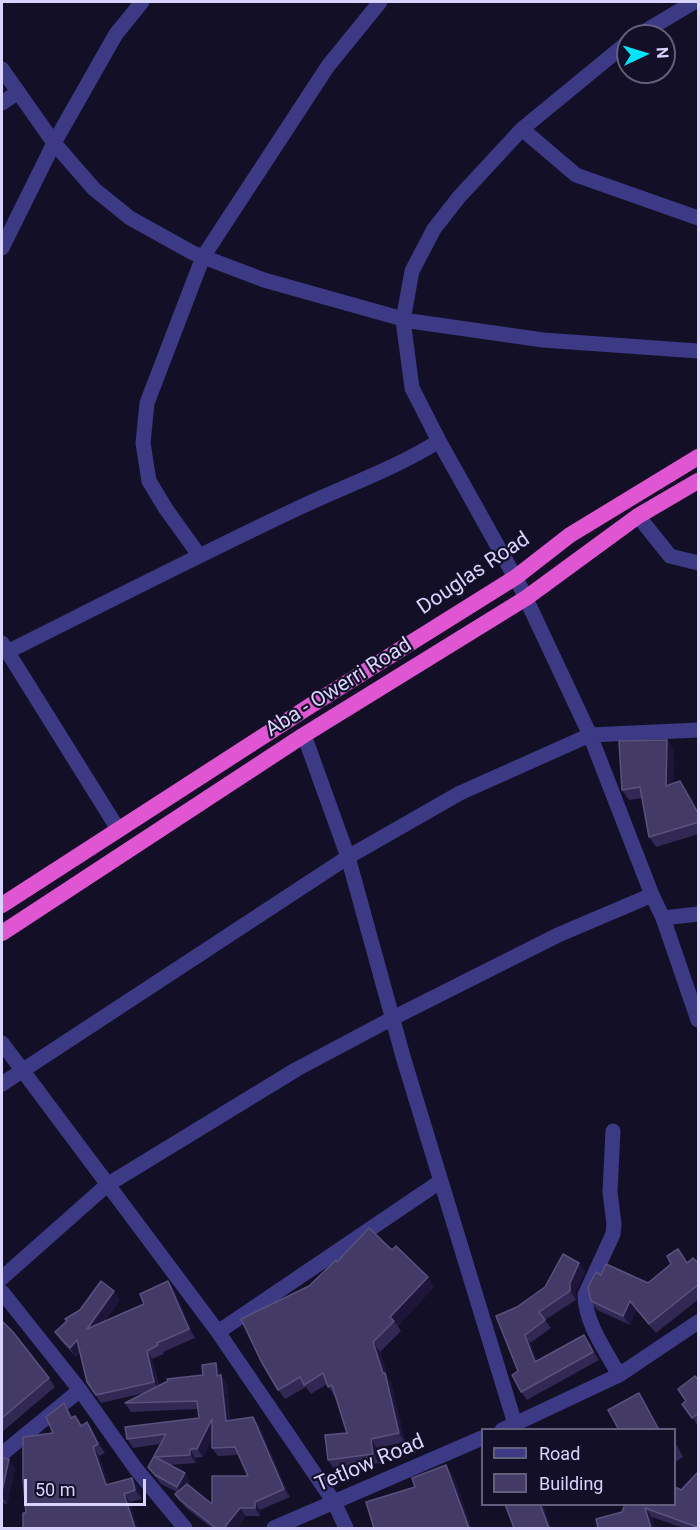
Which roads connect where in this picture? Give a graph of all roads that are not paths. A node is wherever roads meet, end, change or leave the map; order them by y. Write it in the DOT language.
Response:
graph roads {
  1 [pos="142,2"];
  2 [pos="381,2"];
  3 [pos="694,2"];
  4 [pos="657,24"];
  5 [pos="616,52"];
  6 [pos="2,69"];
  7 [pos="18,92"];
  8 [pos="2,103"];
  9 [pos="522,129"];
  10 [pos="54,143"];
  11 [pos="699,218"];
  12 [pos="2,248"];
  13 [pos="203,257"];
  14 [pos="403,320"];
  15 [pos="699,351"];
  16 [pos="438,441"];
  17 [pos="699,457"];
  18 [pos="699,481"];
  19 [pos="638,516"];
  20 [pos="199,555"];
  21 [pos="699,563"];
  22 [pos="516,577"];
  23 [pos="526,598"];
  24 [pos="4,648"];
  25 [pos="699,730"];
  26 [pos="304,735"];
  27 [pos="590,735"];
  28 [pos="118,829"];
  29 [pos="348,857"];
  30 [pos="652,895"];
  31 [pos="2,905"];
  32 [pos="699,914"];
  33 [pos="663,918"];
  34 [pos="2,933"];
  35 [pos="393,1018"];
  36 [pos="699,1020"];
  37 [pos="2,1043"];
  38 [pos="22,1069"];
  39 [pos="2,1084"];
  40 [pos="614,1131"];
  41 [pos="441,1181"];
  42 [pos="107,1185"];
  43 [pos="2,1278"];
  44 [pos="2,1292"];
  45 [pos="699,1322"];
  46 [pos="218,1332"];
  47 [pos="619,1375"];
  48 [pos="80,1390"];
  49 [pos="509,1427"];
  50 [pos="481,1439"];
  51 [pos="2,1454"];
  52 [pos="334,1502"];
  53 [pos="185,1528"];
  54 [pos="274,1528"];
  55 [pos="346,1528"];
  1 -- 10 [label="street"];
  2 -- 13 [label="street"];
  3 -- 4 [label="street"];
  5 -- 9 [label="street"];
  6 -- 7 [label="street"];
  7 -- 8 [label="street"];
  7 -- 10 [label="street"];
  9 -- 11 [label="street"];
  9 -- 14 [label="street"];
  10 -- 12 [label="street"];
  10 -- 13 [label="street"];
  13 -- 14 [label="street"];
  13 -- 20 [label="street"];
  14 -- 15 [label="street"];
  14 -- 16 [label="street"];
  16 -- 20 [label="street"];
  16 -- 22 [label="street"];
  17 -- 22 [label="highway, Douglas Road"];
  18 -- 19 [label="highway, Aba - Owerri Road"];
  19 -- 21 [label="street"];
  19 -- 23 [label="highway, Aba - Owerri Road"];
  20 -- 24 [label="street"];
  22 -- 23 [label="street"];
  22 -- 28 [label="highway, Douglas Road"];
  23 -- 26 [label="highway, Aba - Owerri Road"];
  23 -- 27 [label="street"];
  24 -- 28 [label="street"];
  25 -- 27 [label="street"];
  26 -- 29 [label="street"];
  26 -- 34 [label="highway, Aba - Owerri Road"];
  27 -- 29 [label="street"];
  27 -- 30 [label="street"];
  28 -- 31 [label="highway, Douglas Road"];
  29 -- 35 [label="street"];
  29 -- 38 [label="street"];
  30 -- 33 [label="street"];
  30 -- 35 [label="street"];
  32 -- 33 [label="street"];
  33 -- 36 [label="street"];
  35 -- 41 [label="street"];
  35 -- 42 [label="street"];
  37 -- 38 [label="street"];
  38 -- 39 [label="street"];
  38 -- 42 [label="street"];
  40 -- 47 [label="street"];
  41 -- 46 [label="street"];
  41 -- 49 [label="street"];
  42 -- 43 [label="street"];
  42 -- 46 [label="street"];
  44 -- 48 [label="street"];
  45 -- 47 [label="street"];
  46 -- 52 [label="street"];
  47 -- 49 [label="street"];
  48 -- 51 [label="street"];
  48 -- 53 [label="street"];
  50 -- 52 [label="street, Tetlow Road"];
  52 -- 54 [label="street, Tetlow Road"];
  52 -- 55 [label="street"];
}
